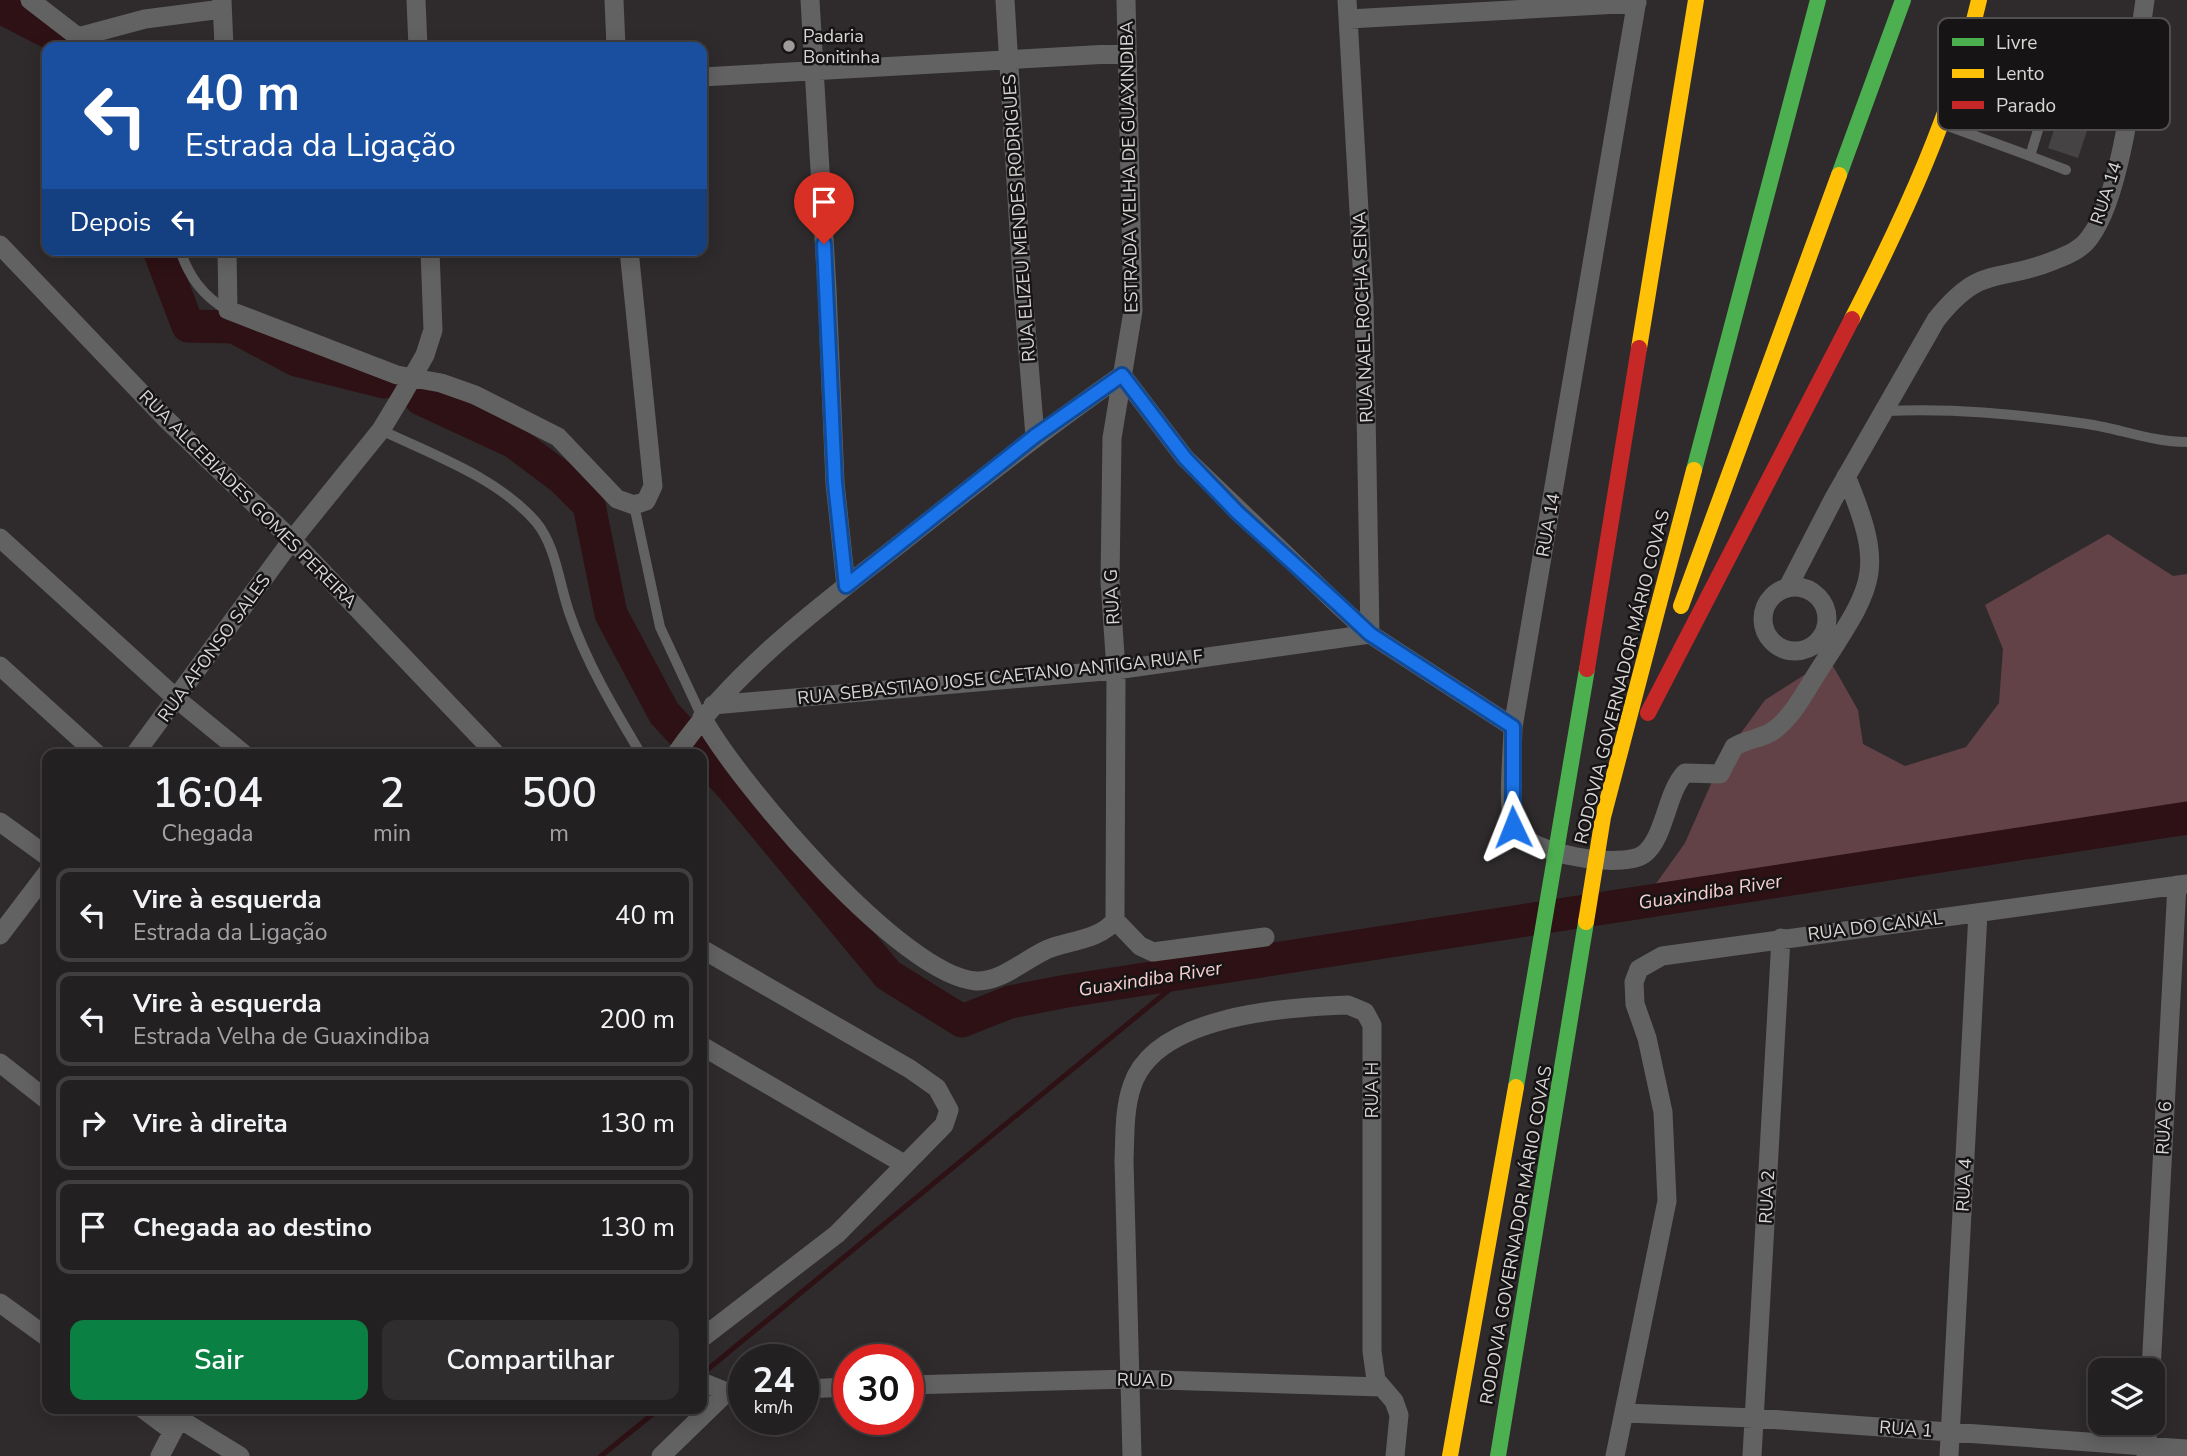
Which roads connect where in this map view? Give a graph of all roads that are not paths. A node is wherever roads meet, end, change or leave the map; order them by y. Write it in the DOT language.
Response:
graph roads {
  1 [pos="30,0"];
  2 [pos="416,0"];
  3 [pos="614,0"];
  4 [pos="810,0"];
  5 [pos="1005,0"];
  6 [pos="1126,0"];
  7 [pos="1696,0"];
  8 [pos="1818,0"];
  9 [pos="1903,0"];
  10 [pos="1979,0"];
  11 [pos="2145,0"];
  12 [pos="1637,2"];
  13 [pos="222,5"];
  14 [pos="1348,10"];
  15 [pos="1975,18"];
  16 [pos="2142,18"];
  17 [pos="82,42"];
  18 [pos="224,42"];
  19 [pos="418,42"];
  20 [pos="616,42"];
  21 [pos="1127,53"];
  22 [pos="1008,59"];
  23 [pos="812,72"];
  24 [pos="707,77"];
  25 [pos="1940,130"];
  26 [pos="1959,130"];
  27 [pos="2038,130"];
  28 [pos="2124,130"];
  29 [pos="2030,156"];
  30 [pos="2066,170"];
  31 [pos="0,245"];
  32 [pos="182,256"];
  33 [pos="227,256"];
  34 [pos="430,256"];
  35 [pos="630,256"];
  36 [pos="228,310"];
  37 [pos="1122,375"];
  38 [pos="412,377"];
  39 [pos="1886,411"];
  40 [pos="381,430"];
  41 [pos="1035,436"];
  42 [pos="2187,442"];
  43 [pos="1846,476"];
  44 [pos="634,505"];
  45 [pos="0,538"];
  46 [pos="292,540"];
  47 [pos="846,586"];
  48 [pos="1787,587"];
  49 [pos="1370,634"];
  50 [pos="0,666"];
  51 [pos="1116,670"];
  52 [pos="178,700"];
  53 [pos="1513,727"];
  54 [pos="693,731"];
  55 [pos="91,749"];
  56 [pos="139,749"];
  57 [pos="238,749"];
  58 [pos="491,749"];
  59 [pos="638,749"];
  60 [pos="1603,817"];
  61 [pos="0,822"];
  62 [pos="42,852"];
  63 [pos="42,880"];
  64 [pos="2182,884"];
  65 [pos="1978,913"];
  66 [pos="1115,920"];
  67 [pos="0,935"];
  68 [pos="1265,937"];
  69 [pos="1781,938"];
  70 [pos="707,952"];
  71 [pos="707,1049"];
  72 [pos="0,1063"];
  73 [pos="42,1096"];
  74 [pos="904,1164"];
  75 [pos="0,1303"];
  76 [pos="42,1333"];
  77 [pos="707,1334"];
  78 [pos="2152,1358"];
  79 [pos="1130,1380"];
  80 [pos="707,1384"];
  81 [pos="924,1385"];
  82 [pos="1381,1387"];
  83 [pos="728,1389"];
  84 [pos="728,1398"];
  85 [pos="1625,1413"];
  86 [pos="160,1414"];
  87 [pos="1754,1418"];
  88 [pos="178,1419"];
  89 [pos="1951,1432"];
  90 [pos="2187,1449"];
  91 [pos="2146,1451"];
  92 [pos="160,1456"];
  93 [pos="240,1456"];
  94 [pos="661,1456"];
  95 [pos="1132,1456"];
  96 [pos="1395,1456"];
  97 [pos="1450,1456"];
  98 [pos="1498,1456"];
  99 [pos="1615,1456"];
  100 [pos="1752,1456"];
  101 [pos="1949,1456"];
  1 -- 17 [label="street"];
  2 -- 19 [label="street"];
  3 -- 20 [label="street"];
  4 -- 23 [label="street"];
  5 -- 22 [label="street, RUA ELIZEU MENDES RODRIGUES"];
  6 -- 21 [label="street, ESTRADA VELHA DE GUAXINDIBA"];
  7 -- 97 [label="highway, RODOVIA GOVERNADOR MÁRIO COVAS"];
  8 -- 60 [label="highway, RODOVIA GOVERNADOR MÁRIO COVAS"];
  9 -- 60 [label="highway"];
  10 -- 15 [label="highway"];
  11 -- 16 [label="street, RUA 14"];
  12 -- 14 [label="street"];
  12 -- 53 [label="street, RUA 14"];
  13 -- 17 [label="street"];
  13 -- 18 [label="street"];
  14 -- 49 [label="street, RUA NAEL ROCHA SENA"];
  21 -- 22 [label="street"];
  21 -- 37 [label="street, ESTRADA VELHA DE GUAXINDIBA"];
  22 -- 23 [label="street"];
  22 -- 41 [label="street, RUA ELIZEU MENDES RODRIGUES"];
  23 -- 24 [label="street"];
  23 -- 47 [label="street"];
  25 -- 60 [label="highway"];
  26 -- 29 [label="lane"];
  27 -- 29 [label="lane"];
  28 -- 39 [label="street, RUA 14"];
  29 -- 30 [label="lane"];
  31 -- 46 [label="street, RUA ALCEBIADES GOMES PEREIRA"];
  32 -- 36 [label="lane"];
  33 -- 36 [label="street"];
  34 -- 38 [label="street, RUA AFONSO SALES"];
  35 -- 44 [label="street"];
  36 -- 38 [label="street"];
  37 -- 41 [label="street"];
  37 -- 49 [label="street"];
  37 -- 51 [label="street, RUA G"];
  38 -- 40 [label="street, RUA AFONSO SALES"];
  38 -- 44 [label="street"];
  39 -- 42 [label="lane"];
  39 -- 43 [label="street, RUA 14"];
  40 -- 46 [label="street, RUA AFONSO SALES"];
  40 -- 59 [label="lane"];
  41 -- 47 [label="street"];
  43 -- 48 [label="street, RUA 14"];
  43 -- 53 [label="street, RUA 14"];
  44 -- 54 [label="lane"];
  45 -- 52 [label="street"];
  46 -- 52 [label="street, RUA AFONSO SALES"];
  46 -- 58 [label="street, RUA ALCEBIADES GOMES PEREIRA"];
  47 -- 54 [label="street"];
  49 -- 51 [label="street, RUA SEBASTIAO JOSE CAETANO ANTIGA RUA F"];
  49 -- 53 [label="street"];
  50 -- 55 [label="street"];
  51 -- 54 [label="street, RUA SEBASTIAO JOSE CAETANO ANTIGA RUA F"];
  51 -- 66 [label="street, RUA G"];
  52 -- 56 [label="street, RUA AFONSO SALES"];
  52 -- 57 [label="street"];
  54 -- 66 [label="street"];
  60 -- 98 [label="highway, RODOVIA GOVERNADOR MÁRIO COVAS"];
  61 -- 62 [label="street"];
  63 -- 67 [label="street"];
  64 -- 65 [label="street, RUA DO CANAL"];
  64 -- 78 [label="street, RUA 6"];
  65 -- 69 [label="street, RUA DO CANAL"];
  65 -- 89 [label="street, RUA 4"];
  66 -- 68 [label="street"];
  69 -- 85 [label="street, RUA DO CANAL"];
  69 -- 87 [label="street, RUA 2"];
  70 -- 74 [label="street"];
  71 -- 74 [label="street"];
  72 -- 73 [label="street"];
  74 -- 77 [label="street"];
  75 -- 76 [label="street"];
  79 -- 81 [label="street, RUA D"];
  79 -- 82 [label="street, RUA D"];
  79 -- 82 [label="street, RUA H"];
  79 -- 95 [label="street"];
  80 -- 83 [label="street"];
  82 -- 96 [label="street, RUA H"];
  84 -- 94 [label="street"];
  85 -- 87 [label="street, RUA 1"];
  85 -- 99 [label="street"];
  86 -- 88 [label="street"];
  87 -- 89 [label="street, RUA 1"];
  87 -- 100 [label="street, RUA 2"];
  88 -- 92 [label="street"];
  88 -- 93 [label="street"];
  89 -- 91 [label="street, RUA 1"];
  89 -- 101 [label="street, RUA 4"];
  90 -- 91 [label="street, RUA 1"];
}
